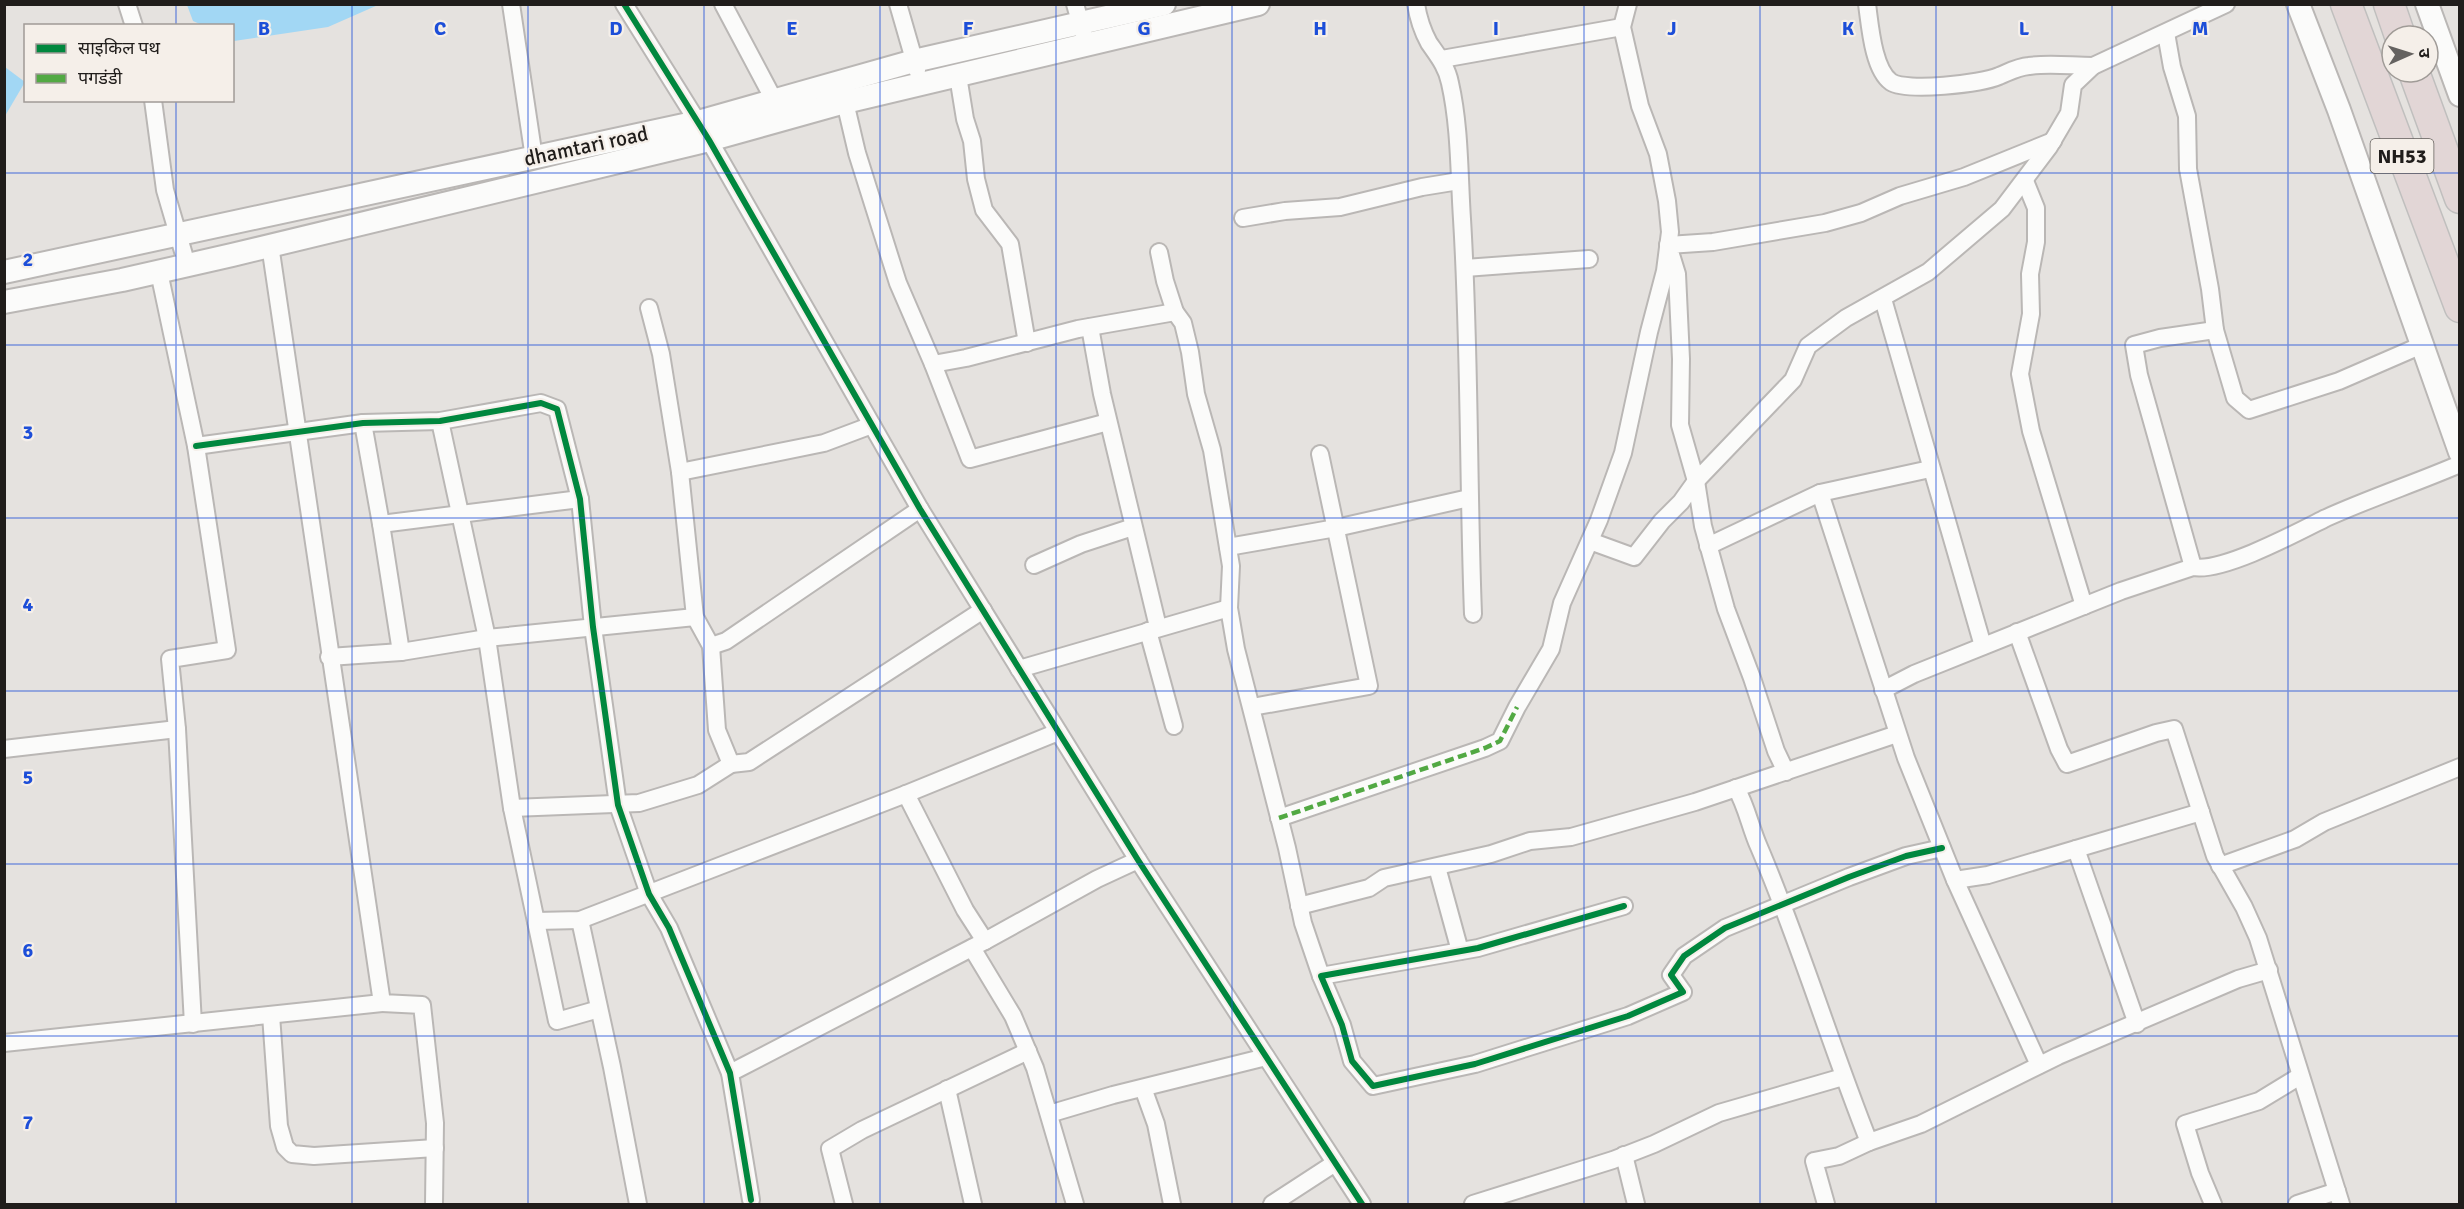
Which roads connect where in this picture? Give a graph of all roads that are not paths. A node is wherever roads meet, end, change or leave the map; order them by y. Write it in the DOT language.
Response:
graph roads {
  1 [pos="127,4"];
  2 [pos="511,4"];
  3 [pos="624,4"];
  4 [pos="723,4"];
  5 [pos="898,4"];
  6 [pos="1164,4"];
  7 [pos="1258,4"];
  8 [pos="1416,4"];
  9 [pos="1628,4"];
  10 [pos="1866,4"];
  11 [pos="2226,4"];
  12 [pos="2298,4"];
  13 [pos="2346,4"];
  14 [pos="2389,4"];
  15 [pos="2427,4"];
  16 [pos="1193,12"];
  17 [pos="1078,13"];
  18 [pos="133,24"];
  19 [pos="2396,24"];
  20 [pos="1622,27"];
  21 [pos="2166,33"];
  22 [pos="1087,45"];
  23 [pos="1442,59"];
  24 [pos="914,61"];
  25 [pos="2093,66"];
  26 [pos="958,76"];
  27 [pos="923,84"];
  28 [pos="2418,84"];
  29 [pos="2460,95"];
  30 [pos="774,100"];
  31 [pos="153,102"];
  32 [pos="845,102"];
  33 [pos="703,131"];
  34 [pos="2053,141"];
  35 [pos="534,158"];
  36 [pos="1459,181"];
  37 [pos="2025,181"];
  38 [pos="2460,198"];
  39 [pos="1243,218"];
  40 [pos="178,236"];
  41 [pos="1668,244"];
  42 [pos="270,245"];
  43 [pos="1159,252"];
  44 [pos="1589,259"];
  45 [pos="187,265"];
  46 [pos="1465,268"];
  47 [pos="4,272"];
  48 [pos="159,272"];
  49 [pos="1882,299"];
  50 [pos="4,302"];
  51 [pos="648,308"];
  52 [pos="2460,308"];
  53 [pos="1175,312"];
  54 [pos="1090,327"];
  55 [pos="2215,330"];
  56 [pos="1027,343"];
  57 [pos="2422,345"];
  58 [pos="933,364"];
  59 [pos="440,421"];
  60 [pos="1108,422"];
  61 [pos="363,423"];
  62 [pos="872,425"];
  63 [pos="297,431"];
  64 [pos="196,446"];
  65 [pos="2460,452"];
  66 [pos="1320,454"];
  67 [pos="2460,464"];
  68 [pos="1930,469"];
  69 [pos="680,472"];
  70 [pos="1696,481"];
  71 [pos="1820,493"];
  72 [pos="1469,498"];
  73 [pos="580,499"];
  74 [pos="920,509"];
  75 [pos="461,514"];
  76 [pos="381,525"];
  77 [pos="1134,527"];
  78 [pos="1336,528"];
  79 [pos="1590,541"];
  80 [pos="1708,546"];
  81 [pos="1228,547"];
  82 [pos="1034,565"];
  83 [pos="2193,567"];
  84 [pos="2084,606"];
  85 [pos="1229,608"];
  86 [pos="983,610"];
  87 [pos="1473,614"];
  88 [pos="695,617"];
  89 [pos="593,627"];
  90 [pos="1153,629"];
  91 [pos="2017,632"];
  92 [pos="487,638"];
  93 [pos="711,646"];
  94 [pos="1983,646"];
  95 [pos="401,652"];
  96 [pos="329,657"];
  97 [pos="1019,669"];
  98 [pos="1883,690"];
  99 [pos="1252,707"];
  100 [pos="1174,726"];
  101 [pos="177,729"];
  102 [pos="1058,732"];
  103 [pos="1897,734"];
  104 [pos="4,749"];
  105 [pos="731,764"];
  106 [pos="2460,767"];
  107 [pos="1786,772"];
  108 [pos="1736,788"];
  109 [pos="906,794"];
  110 [pos="618,805"];
  111 [pos="512,808"];
  112 [pos="2201,812"];
  113 [pos="1280,818"];
  114 [pos="1942,848"];
  115 [pos="2076,849"];
  116 [pos="1138,860"];
  117 [pos="2220,866"];
  118 [pos="1437,867"];
  119 [pos="1954,880"];
  120 [pos="649,894"];
  121 [pos="1783,903"];
  122 [pos="1299,906"];
  123 [pos="1624,906"];
  124 [pos="580,920"];
  125 [pos="536,921"];
  126 [pos="979,945"];
  127 [pos="1460,951"];
  128 [pos="2269,970"];
  129 [pos="1321,976"];
  130 [pos="382,1003"];
  131 [pos="599,1010"];
  132 [pos="271,1016"];
  133 [pos="193,1024"];
  134 [pos="2137,1024"];
  135 [pos="4,1043"];
  136 [pos="1028,1051"];
  137 [pos="1266,1057"];
  138 [pos="2039,1065"];
  139 [pos="729,1073"];
  140 [pos="2300,1076"];
  141 [pos="1844,1077"];
  142 [pos="1143,1088"];
  143 [pos="947,1089"];
  144 [pos="1049,1114"];
  145 [pos="1869,1142"];
  146 [pos="435,1148"];
  147 [pos="1624,1155"];
  148 [pos="1335,1163"];
  149 [pos="2339,1198"];
  150 [pos="752,1200"];
  151 [pos="434,1204"];
  152 [pos="638,1204"];
  153 [pos="844,1204"];
  154 [pos="973,1204"];
  155 [pos="1075,1204"];
  156 [pos="1172,1204"];
  157 [pos="1272,1204"];
  158 [pos="1362,1204"];
  159 [pos="1473,1204"];
  160 [pos="1636,1204"];
  161 [pos="1826,1204"];
  162 [pos="2213,1204"];
  163 [pos="2297,1204"];
  1 -- 18 [label="street"];
  2 -- 35 [label="street"];
  3 -- 33 [label="street"];
  4 -- 30 [label="street"];
  5 -- 24 [label="street"];
  6 -- 17 [label="main road, dhamtari road"];
  7 -- 16 [label="main road"];
  8 -- 23 [label="street"];
  9 -- 20 [label="street"];
  10 -- 25 [label="street"];
  11 -- 21 [label="street"];
  12 -- 57 [label="main road"];
  13 -- 52 [label="highway, NH53"];
  14 -- 19 [label="highway"];
  15 -- 29 [label="main road"];
  16 -- 22 [label="main road"];
  17 -- 22 [label="street"];
  17 -- 24 [label="main road, dhamtari road"];
  20 -- 23 [label="street"];
  20 -- 41 [label="street"];
  21 -- 25 [label="street"];
  21 -- 55 [label="street"];
  22 -- 26 [label="main road"];
  23 -- 36 [label="street"];
  24 -- 27 [label="street"];
  24 -- 30 [label="main road, dhamtari road"];
  25 -- 34 [label="street"];
  26 -- 27 [label="main road"];
  26 -- 56 [label="street"];
  27 -- 32 [label="main road"];
  28 -- 38 [label="highway, NH53"];
  30 -- 33 [label="main road, dhamtari road"];
  31 -- 40 [label="street"];
  32 -- 33 [label="main road"];
  32 -- 58 [label="street"];
  33 -- 35 [label="main road, dhamtari road"];
  33 -- 42 [label="main road"];
  33 -- 62 [label="street"];
  34 -- 37 [label="street"];
  34 -- 41 [label="street"];
  35 -- 40 [label="main road, dhamtari road"];
  36 -- 39 [label="street"];
  36 -- 46 [label="street"];
  37 -- 49 [label="street"];
  37 -- 84 [label="street"];
  40 -- 45 [label="street"];
  40 -- 47 [label="main road, dhamtari road"];
  41 -- 70 [label="street"];
  41 -- 79 [label="street"];
  42 -- 45 [label="main road"];
  42 -- 63 [label="street"];
  43 -- 53 [label="street"];
  44 -- 46 [label="street"];
  45 -- 48 [label="main road"];
  46 -- 72 [label="street"];
  48 -- 50 [label="main road"];
  48 -- 64 [label="street"];
  49 -- 68 [label="street"];
  49 -- 70 [label="street"];
  51 -- 69 [label="street"];
  53 -- 54 [label="street"];
  53 -- 81 [label="street"];
  54 -- 56 [label="street"];
  54 -- 60 [label="street"];
  55 -- 57 [label="street"];
  55 -- 83 [label="street"];
  56 -- 58 [label="street"];
  57 -- 65 [label="main road"];
  58 -- 60 [label="street"];
  59 -- 61 [label="street"];
  59 -- 73 [label="street"];
  59 -- 75 [label="street"];
  60 -- 77 [label="street"];
  61 -- 63 [label="street"];
  61 -- 76 [label="street"];
  62 -- 69 [label="street"];
  62 -- 74 [label="street"];
  63 -- 64 [label="street"];
  63 -- 96 [label="street"];
  64 -- 101 [label="street"];
  66 -- 78 [label="street"];
  67 -- 83 [label="street"];
  68 -- 71 [label="street"];
  68 -- 94 [label="street"];
  69 -- 88 [label="street"];
  70 -- 79 [label="street"];
  70 -- 80 [label="street"];
  71 -- 80 [label="street"];
  71 -- 98 [label="street"];
  72 -- 78 [label="street"];
  72 -- 87 [label="street"];
  73 -- 75 [label="street"];
  73 -- 89 [label="street"];
  74 -- 86 [label="street"];
  74 -- 93 [label="street"];
  75 -- 76 [label="street"];
  75 -- 92 [label="street"];
  76 -- 95 [label="street"];
  77 -- 82 [label="street"];
  77 -- 90 [label="street"];
  78 -- 81 [label="street"];
  78 -- 99 [label="street"];
  79 -- 113 [label="street"];
  80 -- 107 [label="street"];
  81 -- 85 [label="street"];
  83 -- 84 [label="street"];
  84 -- 91 [label="street"];
  85 -- 90 [label="street"];
  85 -- 99 [label="street"];
  86 -- 97 [label="street"];
  86 -- 105 [label="street"];
  88 -- 89 [label="street"];
  88 -- 93 [label="street"];
  89 -- 92 [label="street"];
  89 -- 110 [label="street"];
  90 -- 97 [label="street"];
  90 -- 100 [label="street"];
  91 -- 94 [label="street"];
  91 -- 112 [label="street"];
  92 -- 95 [label="street"];
  92 -- 111 [label="street"];
  93 -- 105 [label="street"];
  94 -- 98 [label="street"];
  95 -- 96 [label="street"];
  96 -- 130 [label="street"];
  97 -- 102 [label="street"];
  98 -- 103 [label="street"];
  99 -- 113 [label="street"];
  101 -- 104 [label="street"];
  101 -- 133 [label="street"];
  102 -- 109 [label="street"];
  102 -- 116 [label="street"];
  103 -- 107 [label="street"];
  103 -- 114 [label="street"];
  105 -- 110 [label="street"];
  106 -- 117 [label="street"];
  107 -- 108 [label="street"];
  108 -- 118 [label="street"];
  108 -- 121 [label="street"];
  109 -- 120 [label="street"];
  109 -- 126 [label="street"];
  110 -- 111 [label="street"];
  110 -- 120 [label="street"];
  111 -- 125 [label="street"];
  112 -- 115 [label="street"];
  112 -- 117 [label="street"];
  113 -- 122 [label="street"];
  114 -- 119 [label="street"];
  114 -- 121 [label="street"];
  115 -- 119 [label="street"];
  115 -- 134 [label="street"];
  116 -- 126 [label="street"];
  116 -- 137 [label="street"];
  117 -- 128 [label="street"];
  118 -- 122 [label="street"];
  118 -- 127 [label="street"];
  119 -- 138 [label="street"];
  120 -- 124 [label="street"];
  120 -- 139 [label="street"];
  121 -- 129 [label="street"];
  121 -- 141 [label="street"];
  122 -- 129 [label="street"];
  123 -- 127 [label="street"];
  124 -- 125 [label="street"];
  124 -- 131 [label="street"];
  125 -- 131 [label="street"];
  126 -- 136 [label="street"];
  126 -- 139 [label="street"];
  127 -- 129 [label="street"];
  128 -- 134 [label="street"];
  128 -- 140 [label="street"];
  130 -- 132 [label="street"];
  130 -- 146 [label="street"];
  131 -- 152 [label="street"];
  132 -- 133 [label="street"];
  132 -- 146 [label="street"];
  133 -- 135 [label="street"];
  134 -- 138 [label="street"];
  136 -- 143 [label="street"];
  136 -- 144 [label="street"];
  137 -- 142 [label="street"];
  137 -- 148 [label="street"];
  138 -- 145 [label="street"];
  139 -- 150 [label="street"];
  140 -- 149 [label="street"];
  140 -- 162 [label="street"];
  141 -- 145 [label="street"];
  141 -- 147 [label="street"];
  142 -- 144 [label="street"];
  142 -- 156 [label="street"];
  143 -- 153 [label="street"];
  143 -- 154 [label="street"];
  144 -- 155 [label="street"];
  145 -- 161 [label="street"];
  146 -- 151 [label="street"];
  147 -- 159 [label="street"];
  147 -- 160 [label="street"];
  148 -- 157 [label="street"];
  148 -- 158 [label="street"];
  149 -- 163 [label="street"];
}
